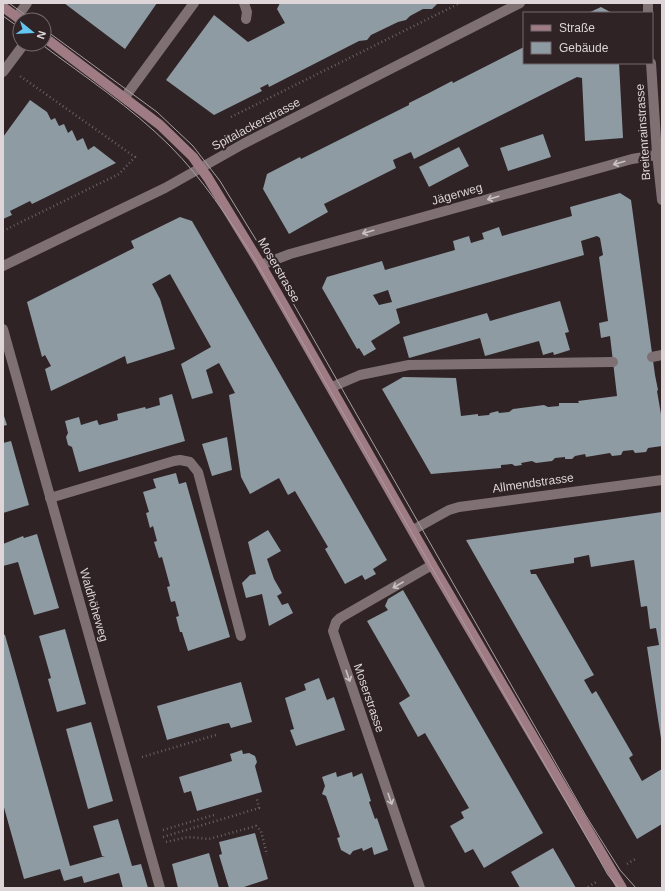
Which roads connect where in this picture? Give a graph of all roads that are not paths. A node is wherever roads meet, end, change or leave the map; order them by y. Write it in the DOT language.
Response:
graph roads {
  1 [pos="27,3"];
  2 [pos="194,3"];
  3 [pos="245,3"];
  4 [pos="520,3"];
  5 [pos="3,7"];
  6 [pos="22,12"];
  7 [pos="12,14"];
  8 [pos="246,19"];
  9 [pos="52,43"];
  10 [pos="18,52"];
  11 [pos="651,64"];
  12 [pos="5,69"];
  13 [pos="125,96"];
  14 [pos="659,154"];
  15 [pos="201,168"];
  16 [pos="662,200"];
  17 [pos="261,265"];
  18 [pos="3,266"];
  19 [pos="3,329"];
  20 [pos="613,362"];
  21 [pos="332,387"];
  22 [pos="662,480"];
  23 [pos="50,498"];
  24 [pos="413,530"];
  25 [pos="432,565"];
  26 [pos="241,636"];
  27 [pos="160,888"];
  28 [pos="420,888"];
  29 [pos="622,888"];
  1 -- 6 [label="street"];
  2 -- 13 [label="street"];
  3 -- 8 [label="street"];
  4 -- 15 [label="street, Spitalackerstrasse"];
  5 -- 7 [label="street"];
  9 -- 13 [label="street, Moserstrasse"];
  10 -- 12 [label="street"];
  11 -- 14 [label="street, Breitenrainstrasse"];
  13 -- 15 [label="street, Moserstrasse"];
  14 -- 16 [label="street, Breitenrainstrasse"];
  14 -- 17 [label="street, Jägerweg, one-way"];
  15 -- 17 [label="street, Moserstrasse"];
  15 -- 18 [label="street, Spitalackerstrasse"];
  17 -- 21 [label="street, Moserstrasse"];
  19 -- 23 [label="street, Waldhöheweg"];
  20 -- 21 [label="street"];
  21 -- 24 [label="street, Moserstrasse"];
  22 -- 24 [label="street, Allmendstrasse"];
  23 -- 26 [label="street"];
  23 -- 27 [label="street, Waldhöheweg"];
  24 -- 25 [label="street, Moserstrasse"];
  25 -- 28 [label="street, Moserstrasse, one-way"];
  25 -- 29 [label="street, Moserstrasse"];
}
